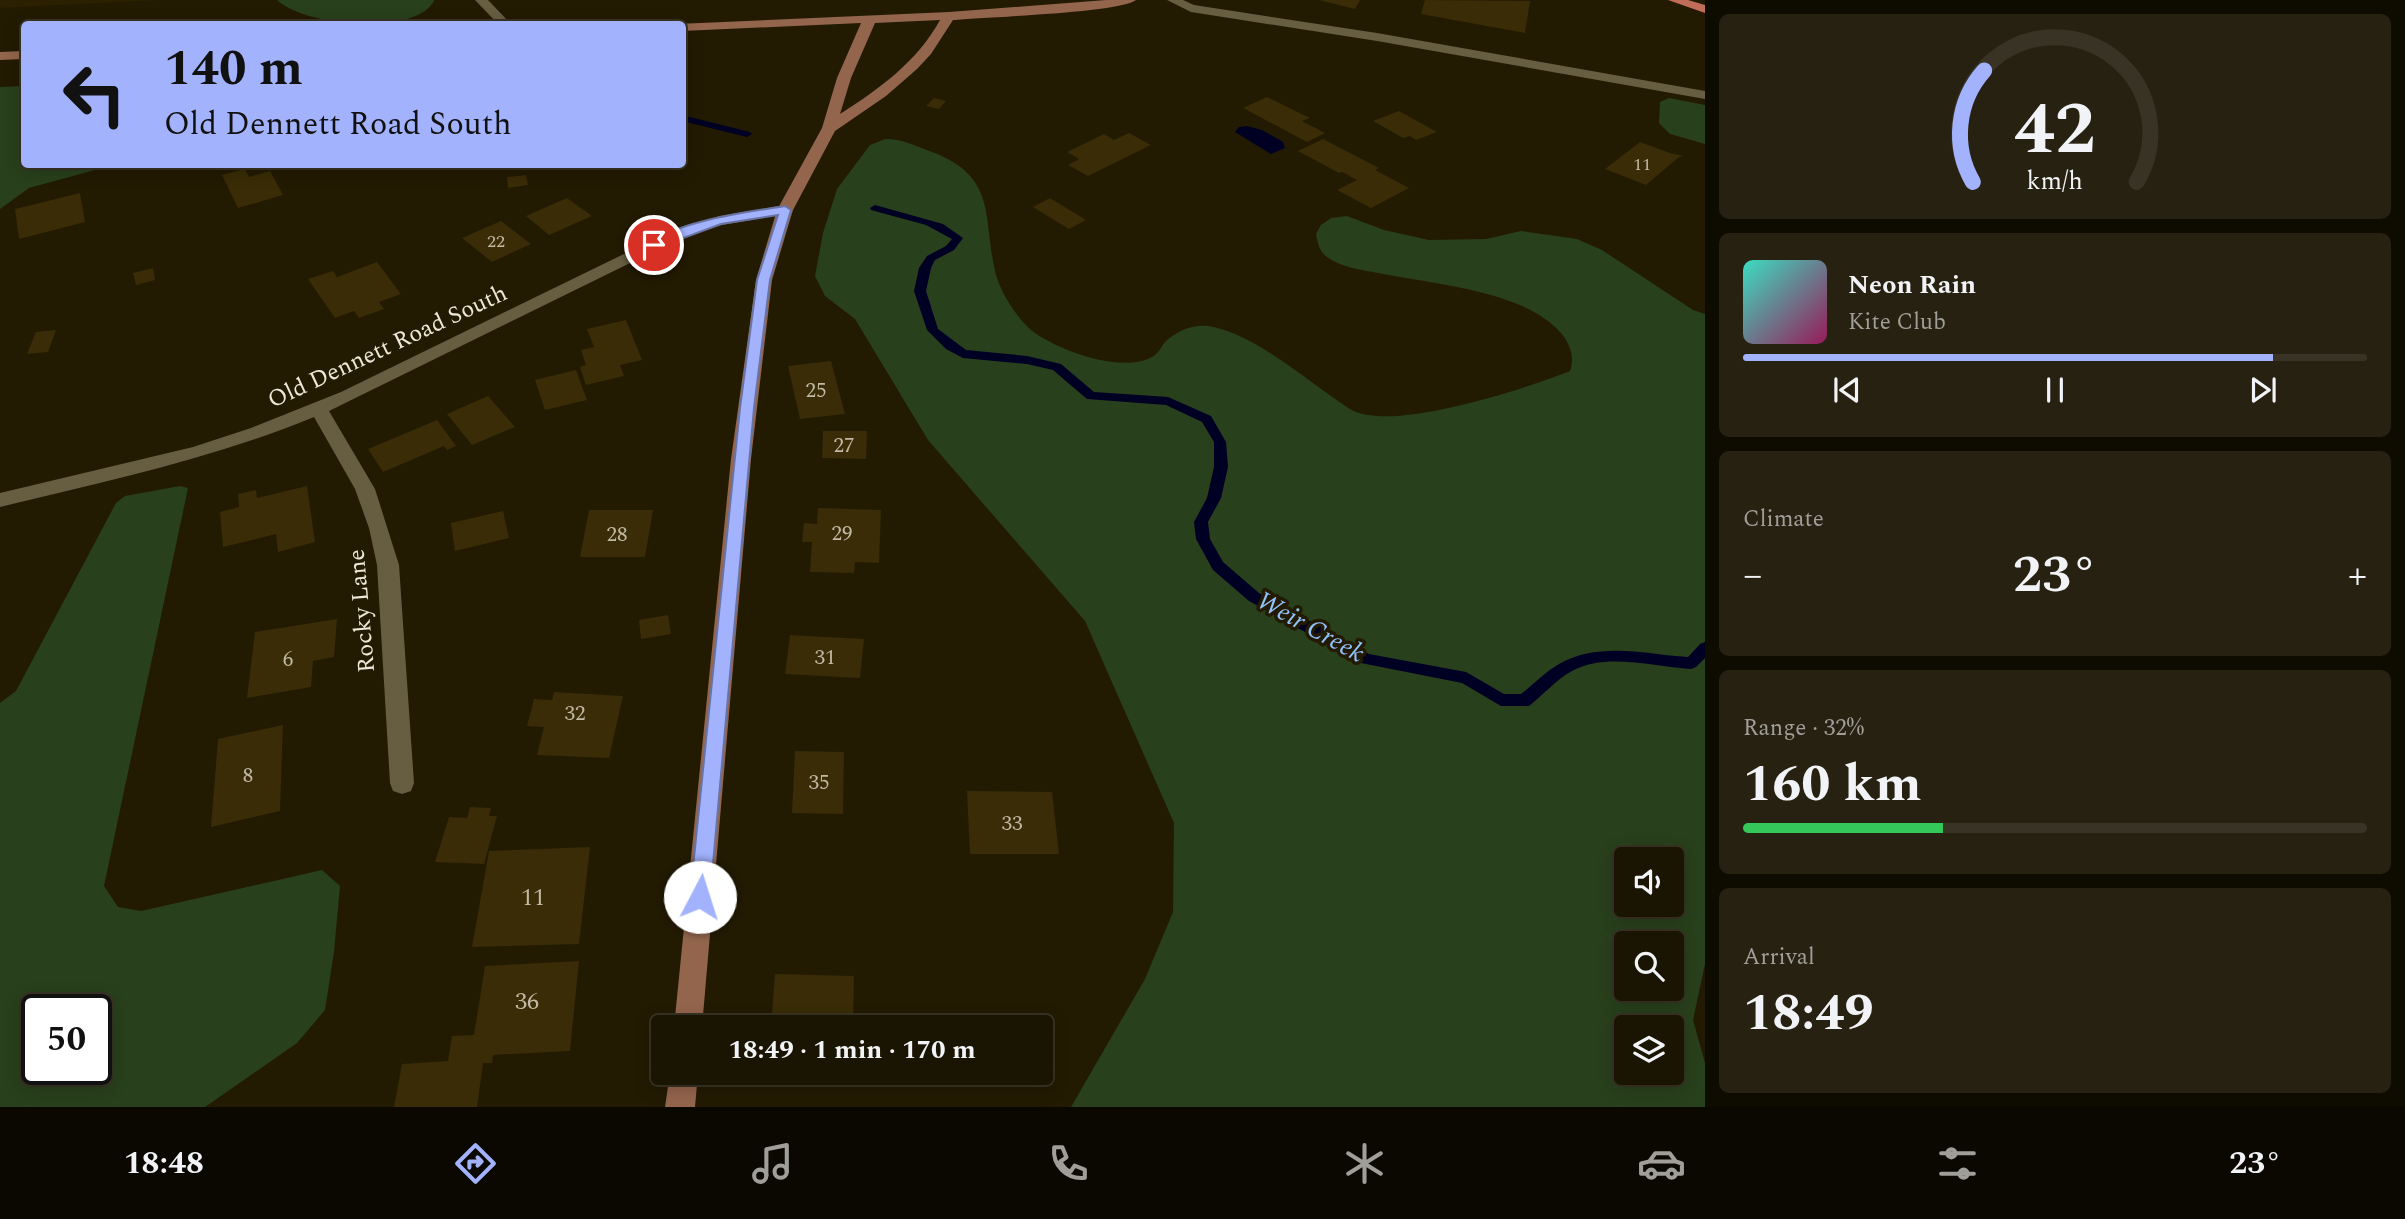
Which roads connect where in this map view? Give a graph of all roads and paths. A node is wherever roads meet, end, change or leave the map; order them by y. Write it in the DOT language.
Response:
graph roads {
  1 [pos="481,0"];
  2 [pos="1130,0"];
  3 [pos="1173,0"];
  4 [pos="1674,0"];
  5 [pos="1705,9"];
  6 [pos="949,16"];
  7 [pos="870,20"];
  8 [pos="502,21"];
  9 [pos="686,27"];
  10 [pos="21,54"];
  11 [pos="0,55"];
  12 [pos="1705,95"];
  13 [pos="829,128"];
  14 [pos="785,210"];
  15 [pos="317,407"];
  16 [pos="0,500"];
  17 [pos="402,783"];
  18 [pos="689,1015"];
  19 [pos="683,1085"];
  20 [pos="680,1107"];
  1 -- 8 [label="street"];
  2 -- 6 [label="main road"];
  3 -- 12 [label="street"];
  4 -- 5 [label="main road"];
  6 -- 7 [label="main road"];
  6 -- 13 [label="main road"];
  7 -- 9 [label="main road"];
  7 -- 13 [label="main road"];
  10 -- 11 [label="main road"];
  13 -- 14 [label="main road"];
  14 -- 15 [label="street, Old Dennett Road South"];
  14 -- 18 [label="main road"];
  15 -- 16 [label="street, Old Dennett Road South"];
  15 -- 17 [label="street, Rocky Lane"];
  19 -- 20 [label="main road"];
}
